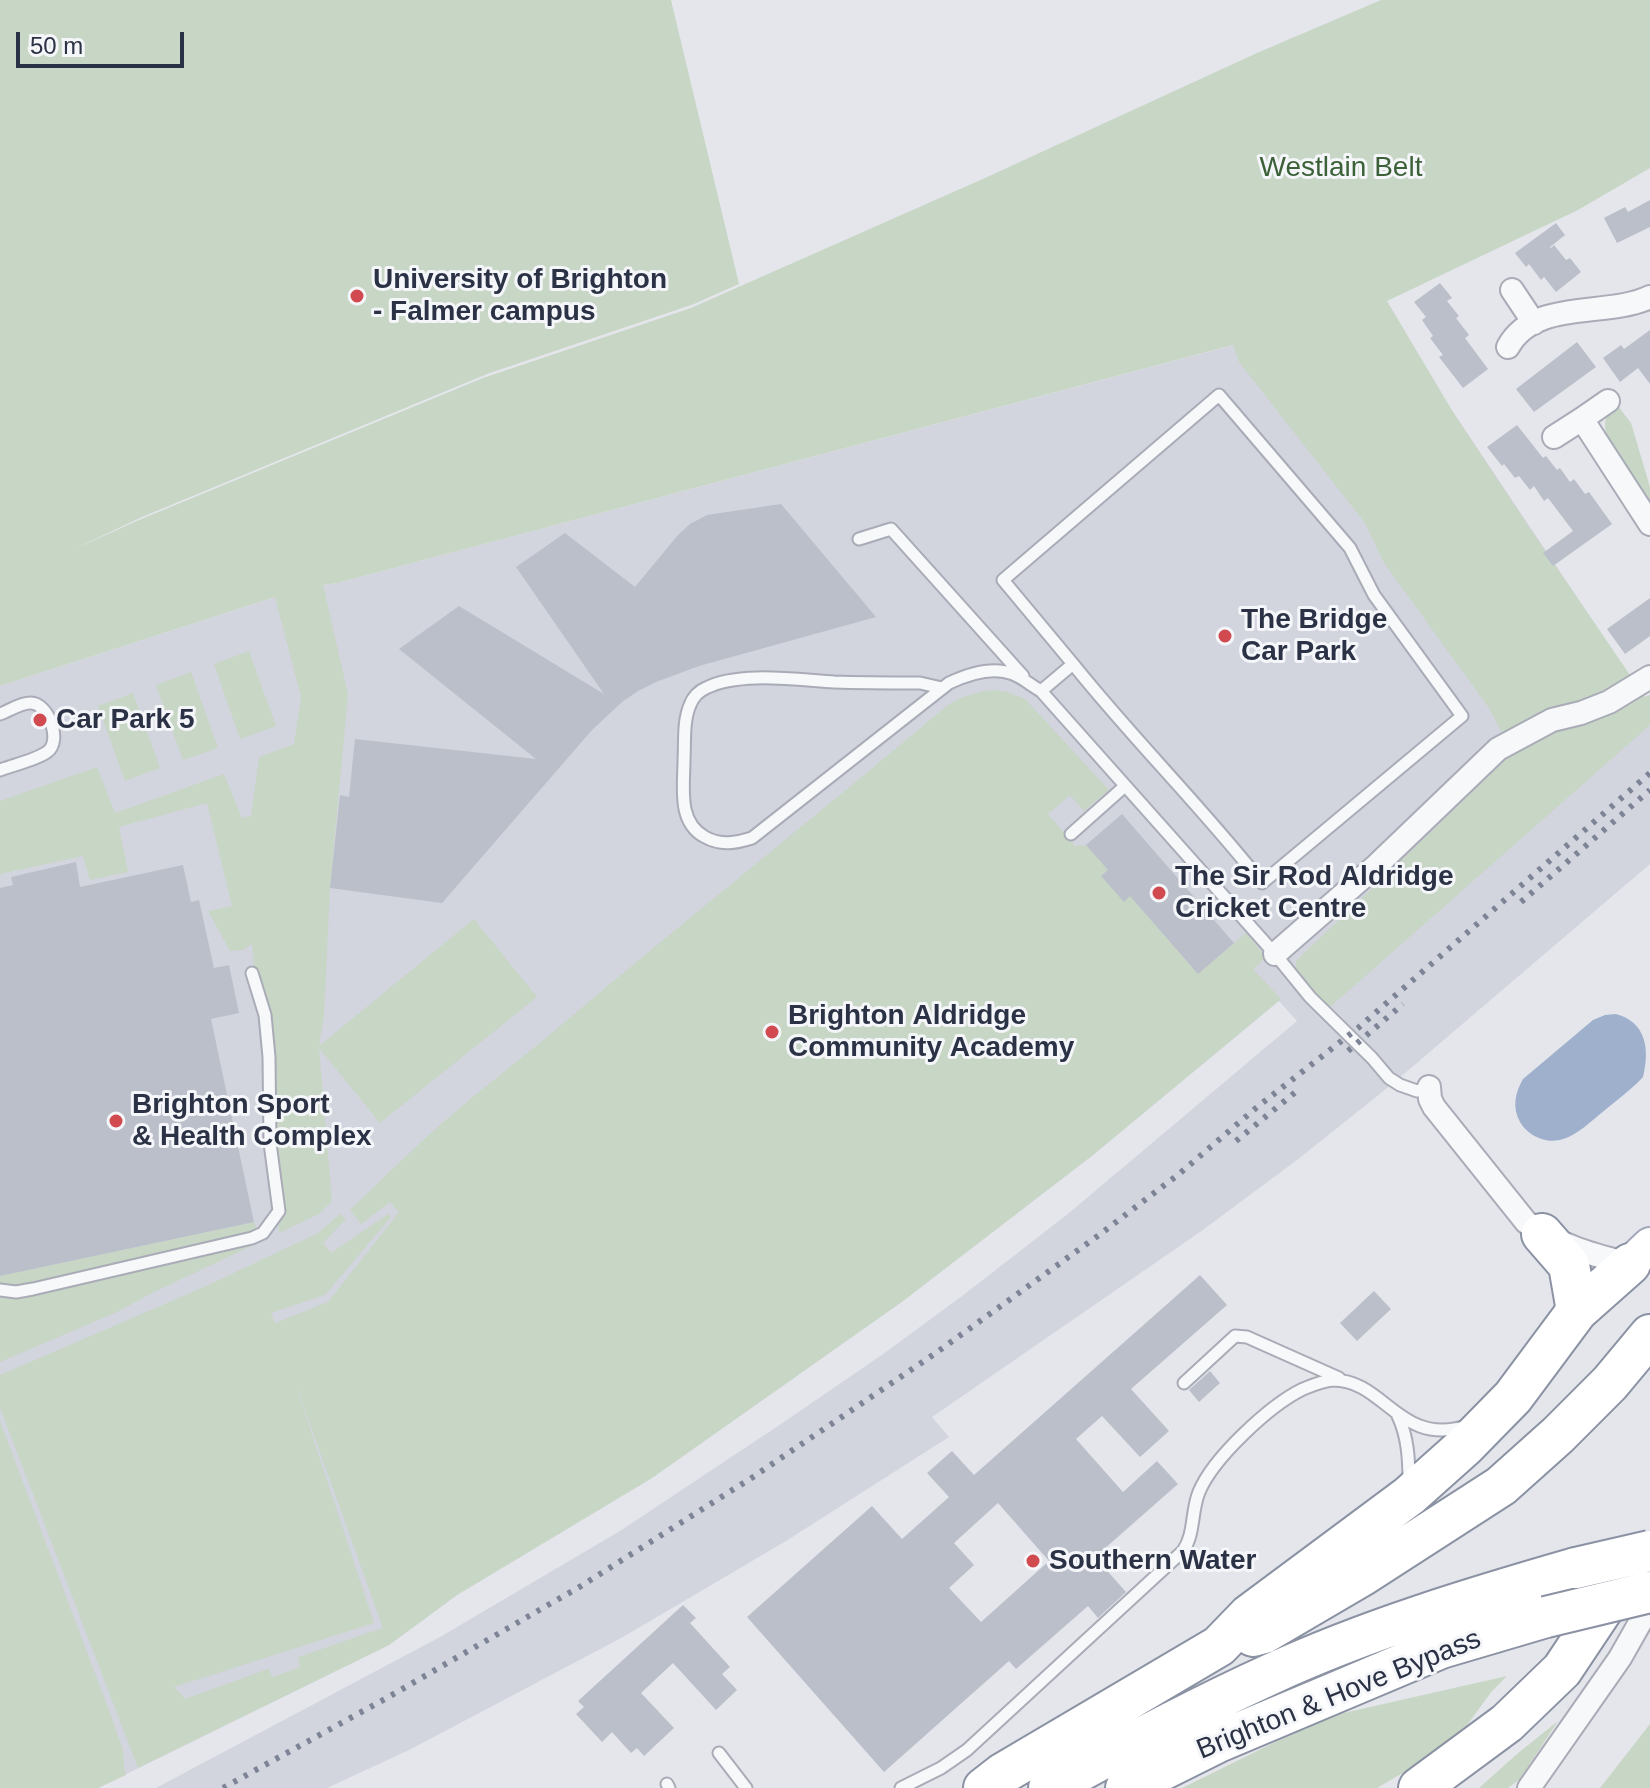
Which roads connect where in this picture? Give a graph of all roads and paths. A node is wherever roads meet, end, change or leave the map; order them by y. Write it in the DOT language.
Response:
graph roads {
  1 [pos="1512,290"];
  2 [pos="1650,297"];
  3 [pos="1534,323"];
  4 [pos="1508,347"];
  5 [pos="1608,401"];
  6 [pos="1582,419"];
  7 [pos="1554,437"];
  8 [pos="1650,524"];
  9 [pos="859,539"];
  10 [pos="1073,664"];
  11 [pos="1650,677"];
  12 [pos="942,688"];
  13 [pos="1036,688"];
  14 [pos="0,714"];
  15 [pos="0,770"];
  16 [pos="1125,786"];
  17 [pos="1071,834"];
  18 [pos="1275,954"];
  19 [pos="252,973"];
  20 [pos="1429,1087"];
  21 [pos="1542,1234"];
  22 [pos="1643,1259"];
  23 [pos="0,1290"];
  24 [pos="1577,1311"];
  25 [pos="1650,1335"];
  26 [pos="1184,1383"];
  27 [pos="1351,1384"];
  28 [pos="1398,1416"];
  29 [pos="1491,1419"];
  30 [pos="1409,1496"];
  31 [pos="1650,1532"];
  32 [pos="1650,1551"];
  33 [pos="1650,1592"];
  34 [pos="1650,1605"];
  35 [pos="1219,1646"];
  36 [pos="719,1753"];
  37 [pos="746,1788"];
  38 [pos="901,1788"];
  39 [pos="984,1788"];
  40 [pos="1049,1788"];
  41 [pos="1126,1788"];
  42 [pos="1419,1788"];
  43 [pos="1529,1788"];
  1 -- 3 [label="street"];
  2 -- 3 [label="street"];
  3 -- 4 [label="street"];
  5 -- 6 [label="street"];
  6 -- 7 [label="street"];
  6 -- 8 [label="street"];
  9 -- 13 [label="lane"];
  10 -- 10 [label="lane"];
  10 -- 13 [label="lane"];
  11 -- 18 [label="street"];
  12 -- 12 [label="lane"];
  12 -- 13 [label="lane"];
  13 -- 16 [label="lane"];
  14 -- 15 [label="lane"];
  16 -- 17 [label="lane"];
  16 -- 18 [label="lane"];
  18 -- 20 [label="lane"];
  19 -- 23 [label="lane"];
  20 -- 21 [label="street"];
  21 -- 22 [label="street"];
  21 -- 24 [label="highway"];
  22 -- 24 [label="highway"];
  24 -- 29 [label="highway"];
  25 -- 35 [label="highway"];
  26 -- 27 [label="lane"];
  27 -- 28 [label="lane"];
  27 -- 38 [label="lane"];
  28 -- 29 [label="lane"];
  28 -- 30 [label="lane"];
  29 -- 30 [label="highway"];
  30 -- 35 [label="highway"];
  31 -- 42 [label="highway"];
  32 -- 40 [label="highway, Brighton & Hove Bypass, bridge"];
  33 -- 41 [label="highway, Brighton & Hove Bypass, bridge"];
  34 -- 43 [label="street"];
  35 -- 39 [label="highway"];
  36 -- 37 [label="lane"];
}
